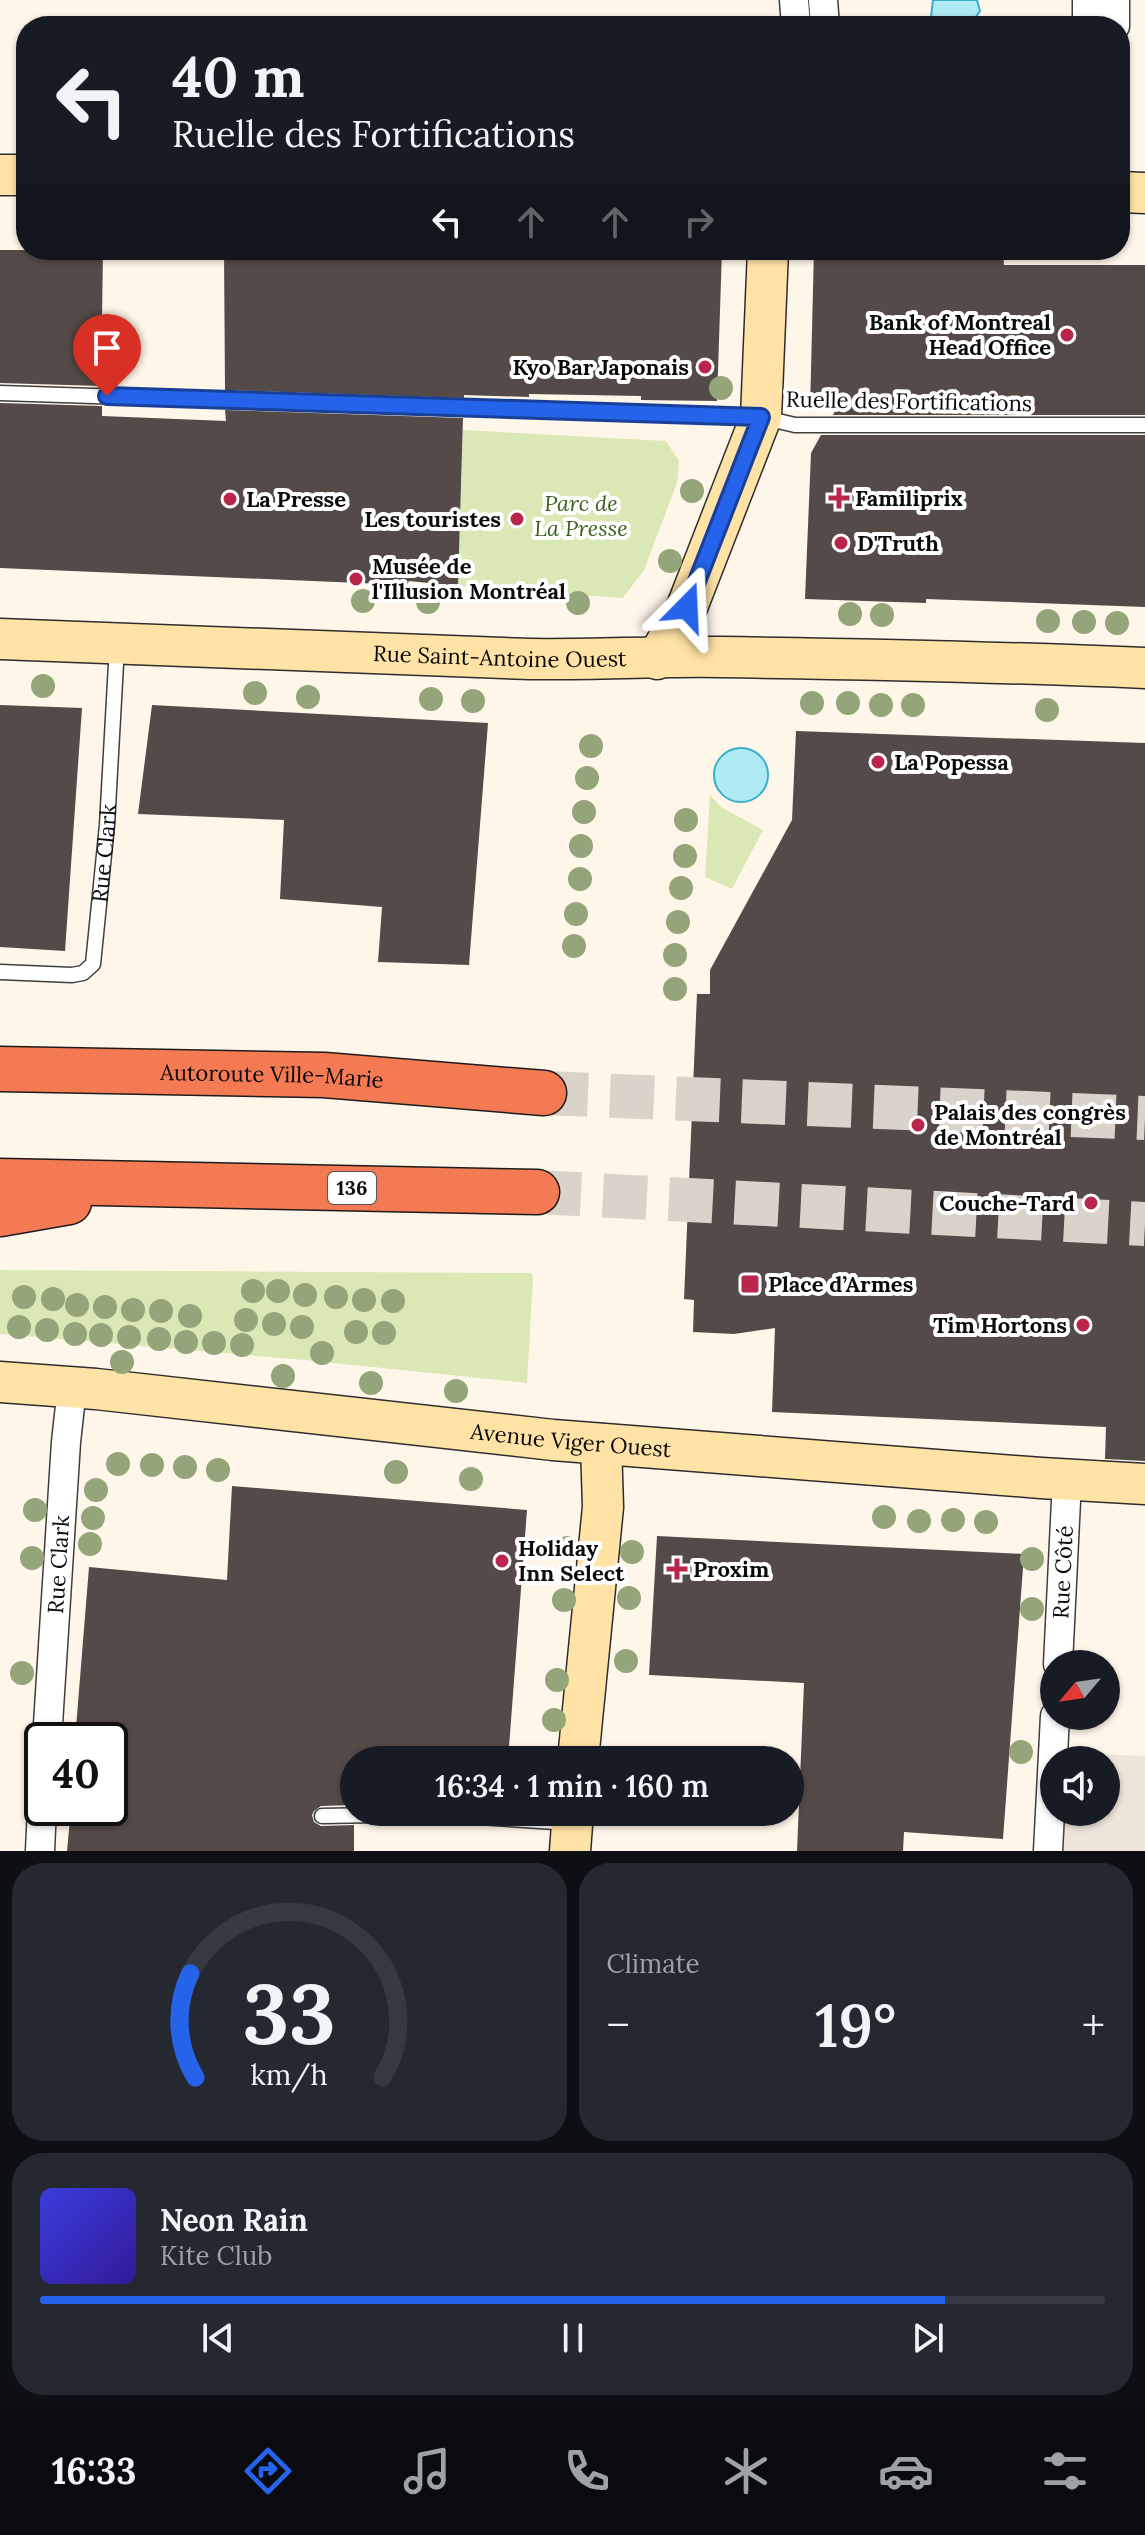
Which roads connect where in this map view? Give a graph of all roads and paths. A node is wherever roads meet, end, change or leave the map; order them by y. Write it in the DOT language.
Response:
graph roads {
  1 [pos="768,260"];
  2 [pos="0,393"];
  3 [pos="761,417"];
  4 [pos="1145,425"];
  5 [pos="0,639"];
  6 [pos="117,645"];
  7 [pos="657,659"];
  8 [pos="1145,668"];
  9 [pos="0,972"];
  10 [pos="0,1069"];
  11 [pos="544,1093"];
  12 [pos="0,1181"];
  13 [pos="166,1185"];
  14 [pos="537,1192"];
  15 [pos="0,1214"];
  16 [pos="0,1382"];
  17 [pos="72,1388"];
  18 [pos="601,1444"];
  19 [pos="1067,1480"];
  20 [pos="1145,1484"];
  21 [pos="1059,1650"];
  22 [pos="48,1722"];
  23 [pos="1054,1730"];
  24 [pos="579,1746"];
  25 [pos="322,1816"];
  26 [pos="41,1826"];
  27 [pos="571,1829"];
  28 [pos="40,1851"];
  29 [pos="1048,1851"];
  1 -- 3 [label="main road"];
  2 -- 3 [label="lane, Ruelle des Fortifications"];
  3 -- 4 [label="lane, Ruelle des Fortifications"];
  3 -- 7 [label="main road"];
  5 -- 6 [label="main road, Rue Saint-Antoine Ouest"];
  6 -- 7 [label="main road, Rue Saint-Antoine Ouest"];
  6 -- 9 [label="lane, Rue Clark"];
  7 -- 8 [label="main road, Rue Saint-Antoine Ouest"];
  10 -- 11 [label="highway, Autoroute Ville-Marie"];
  12 -- 13 [label="highway, 136"];
  13 -- 14 [label="highway, 136"];
  13 -- 15 [label="highway"];
  16 -- 17 [label="main road, Avenue Viger Ouest"];
  17 -- 18 [label="main road, Avenue Viger Ouest"];
  17 -- 22 [label="street, Rue Clark"];
  18 -- 19 [label="main road, Avenue Viger Ouest"];
  18 -- 24 [label="main road"];
  19 -- 20 [label="main road, Avenue Viger Ouest"];
  19 -- 21 [label="street, Rue Côté"];
  23 -- 29 [label="street"];
  25 -- 27 [label="lane"];
  26 -- 28 [label="street"];
}
